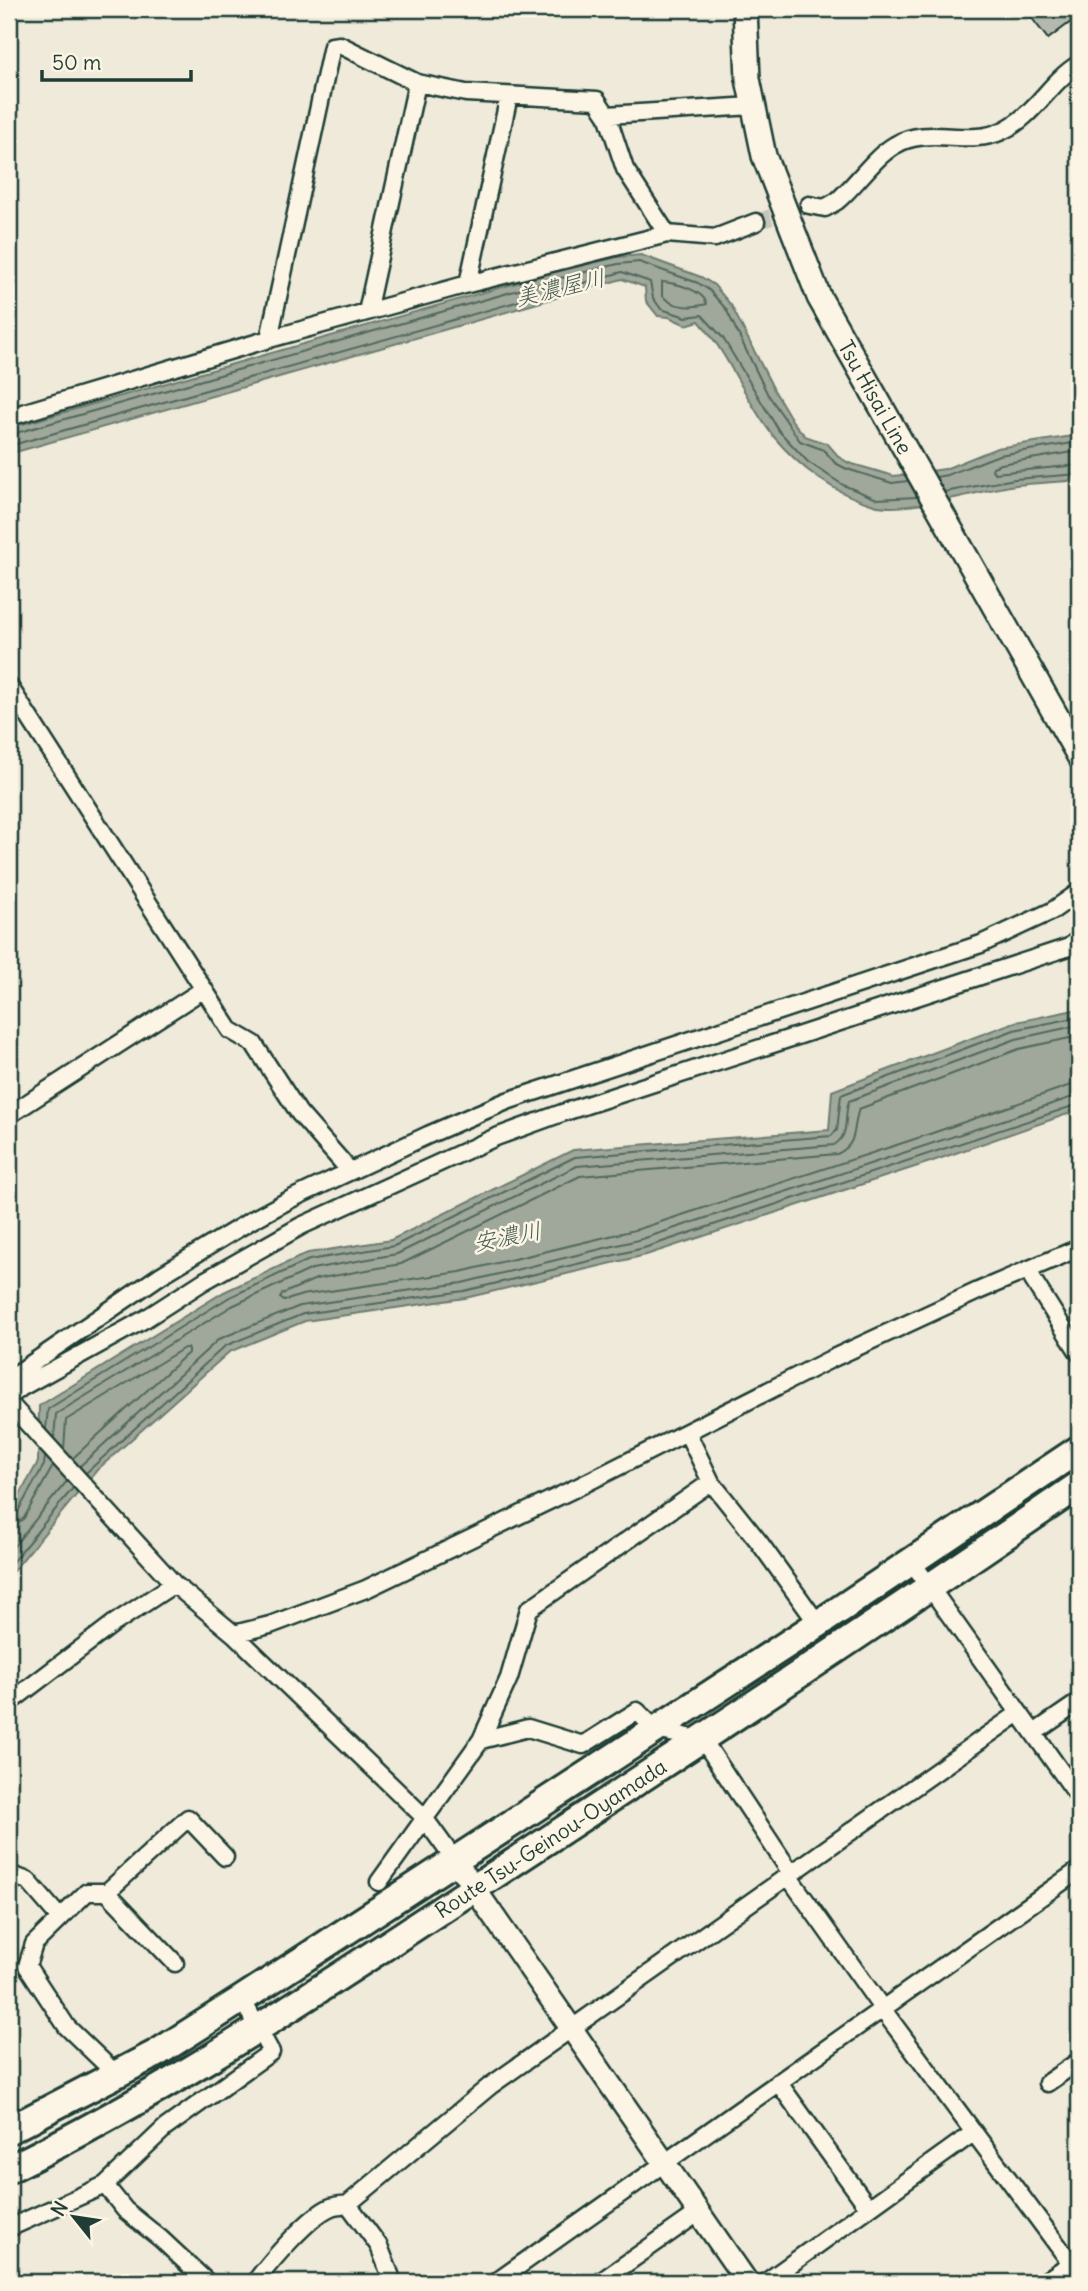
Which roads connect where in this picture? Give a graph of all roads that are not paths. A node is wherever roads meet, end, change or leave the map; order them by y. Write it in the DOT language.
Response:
graph roads {
  1 [pos="745,9"];
  2 [pos="1079,64"];
  3 [pos="417,83"];
  4 [pos="509,96"];
  5 [pos="753,106"];
  6 [pos="607,115"];
  7 [pos="809,205"];
  8 [pos="756,222"];
  9 [pos="667,234"];
  10 [pos="468,284"];
  11 [pos="367,312"];
  12 [pos="269,339"];
  13 [pos="9,416"];
  14 [pos="9,686"];
  15 [pos="1079,756"];
  16 [pos="1079,892"];
  17 [pos="1079,939"];
  18 [pos="204,989"];
  19 [pos="9,1115"];
  20 [pos="350,1171"];
  21 [pos="1079,1248"];
  22 [pos="1030,1270"];
  23 [pos="1079,1353"];
  24 [pos="9,1379"];
  25 [pos="9,1397"];
  26 [pos="9,1403"];
  27 [pos="687,1432"];
  28 [pos="1079,1449"];
  29 [pos="711,1482"];
  30 [pos="1079,1485"];
  31 [pos="912,1562"];
  32 [pos="171,1581"];
  33 [pos="930,1587"];
  34 [pos="818,1624"];
  35 [pos="233,1634"];
  36 [pos="1079,1702"];
  37 [pos="9,1703"];
  38 [pos="1020,1713"];
  39 [pos="656,1730"];
  40 [pos="1034,1733"];
  41 [pos="481,1740"];
  42 [pos="702,1740"];
  43 [pos="1079,1797"];
  44 [pos="425,1819"];
  45 [pos="225,1857"];
  46 [pos="456,1862"];
  47 [pos="1079,1870"];
  48 [pos="9,1874"];
  49 [pos="790,1875"];
  50 [pos="379,1882"];
  51 [pos="474,1888"];
  52 [pos="107,1892"];
  53 [pos="60,1918"];
  54 [pos="175,1964"];
  55 [pos="242,1999"];
  56 [pos="883,2009"];
  57 [pos="259,2029"];
  58 [pos="571,2029"];
  59 [pos="1079,2061"];
  60 [pos="116,2074"];
  61 [pos="778,2082"];
  62 [pos="1047,2083"];
  63 [pos="12,2122"];
  64 [pos="974,2133"];
  65 [pos="664,2163"];
  66 [pos="9,2169"];
  67 [pos="105,2185"];
  68 [pos="348,2204"];
  69 [pos="868,2207"];
  70 [pos="698,2213"];
  71 [pos="9,2228"];
  72 [pos="1077,2265"];
  73 [pos="207,2282"];
  74 [pos="255,2282"];
  75 [pos="393,2282"];
  76 [pos="496,2282"];
  77 [pos="600,2282"];
  78 [pos="747,2282"];
  79 [pos="766,2282"];
  80 [pos="1044,2282"];
  1 -- 5 [label="main road, Tsu Hisai Line"];
  2 -- 7 [label="street"];
  3 -- 4 [label="street"];
  3 -- 11 [label="street"];
  3 -- 12 [label="street"];
  4 -- 6 [label="street"];
  4 -- 10 [label="street"];
  5 -- 6 [label="street"];
  5 -- 15 [label="main road, Tsu Hisai Line"];
  6 -- 9 [label="street"];
  8 -- 9 [label="street"];
  9 -- 10 [label="street"];
  10 -- 11 [label="street"];
  11 -- 12 [label="street"];
  12 -- 13 [label="street"];
  14 -- 18 [label="street"];
  16 -- 20 [label="street"];
  17 -- 25 [label="street"];
  18 -- 19 [label="street"];
  18 -- 20 [label="street"];
  20 -- 24 [label="street"];
  21 -- 22 [label="street"];
  22 -- 23 [label="street"];
  22 -- 27 [label="street"];
  26 -- 32 [label="street"];
  27 -- 29 [label="street"];
  27 -- 35 [label="street"];
  28 -- 31 [label="main road, Route Tsu-Geinou-Oyamada"];
  29 -- 34 [label="street"];
  29 -- 41 [label="street"];
  30 -- 33 [label="main road, Route Tsu-Geinou-Oyamada"];
  31 -- 33 [label="street"];
  31 -- 34 [label="main road, Route Tsu-Geinou-Oyamada"];
  32 -- 35 [label="street"];
  32 -- 37 [label="street"];
  33 -- 38 [label="street"];
  33 -- 42 [label="main road, Route Tsu-Geinou-Oyamada"];
  34 -- 39 [label="main road, Route Tsu-Geinou-Oyamada"];
  35 -- 44 [label="street"];
  36 -- 40 [label="street"];
  38 -- 40 [label="street"];
  38 -- 49 [label="street"];
  39 -- 41 [label="street"];
  39 -- 42 [label="street"];
  39 -- 46 [label="main road, Route Tsu-Geinou-Oyamada"];
  40 -- 43 [label="street"];
  41 -- 44 [label="street"];
  42 -- 49 [label="street"];
  42 -- 51 [label="main road, Route Tsu-Geinou-Oyamada"];
  44 -- 46 [label="street"];
  44 -- 50 [label="street"];
  45 -- 52 [label="street"];
  46 -- 51 [label="street"];
  46 -- 55 [label="main road, Route Tsu-Geinou-Oyamada"];
  47 -- 56 [label="street"];
  48 -- 53 [label="street"];
  49 -- 56 [label="street"];
  49 -- 58 [label="street"];
  51 -- 57 [label="main road, Route Tsu-Geinou-Oyamada"];
  51 -- 58 [label="street"];
  52 -- 53 [label="street"];
  52 -- 54 [label="street"];
  53 -- 60 [label="street"];
  55 -- 57 [label="street"];
  55 -- 60 [label="main road, Route Tsu-Geinou-Oyamada"];
  56 -- 61 [label="street"];
  56 -- 64 [label="street"];
  57 -- 66 [label="main road, Route Tsu-Geinou-Oyamada"];
  57 -- 67 [label="street"];
  58 -- 65 [label="street"];
  58 -- 68 [label="street"];
  59 -- 62 [label="street"];
  60 -- 63 [label="main road, Route Tsu-Geinou-Oyamada"];
  61 -- 65 [label="street"];
  61 -- 69 [label="street"];
  64 -- 69 [label="street"];
  64 -- 72 [label="street"];
  65 -- 70 [label="street"];
  65 -- 76 [label="street"];
  67 -- 71 [label="street"];
  67 -- 73 [label="street"];
  68 -- 74 [label="street"];
  68 -- 75 [label="street"];
  69 -- 79 [label="street"];
  70 -- 77 [label="street"];
  70 -- 78 [label="street"];
  72 -- 80 [label="street"];
}
